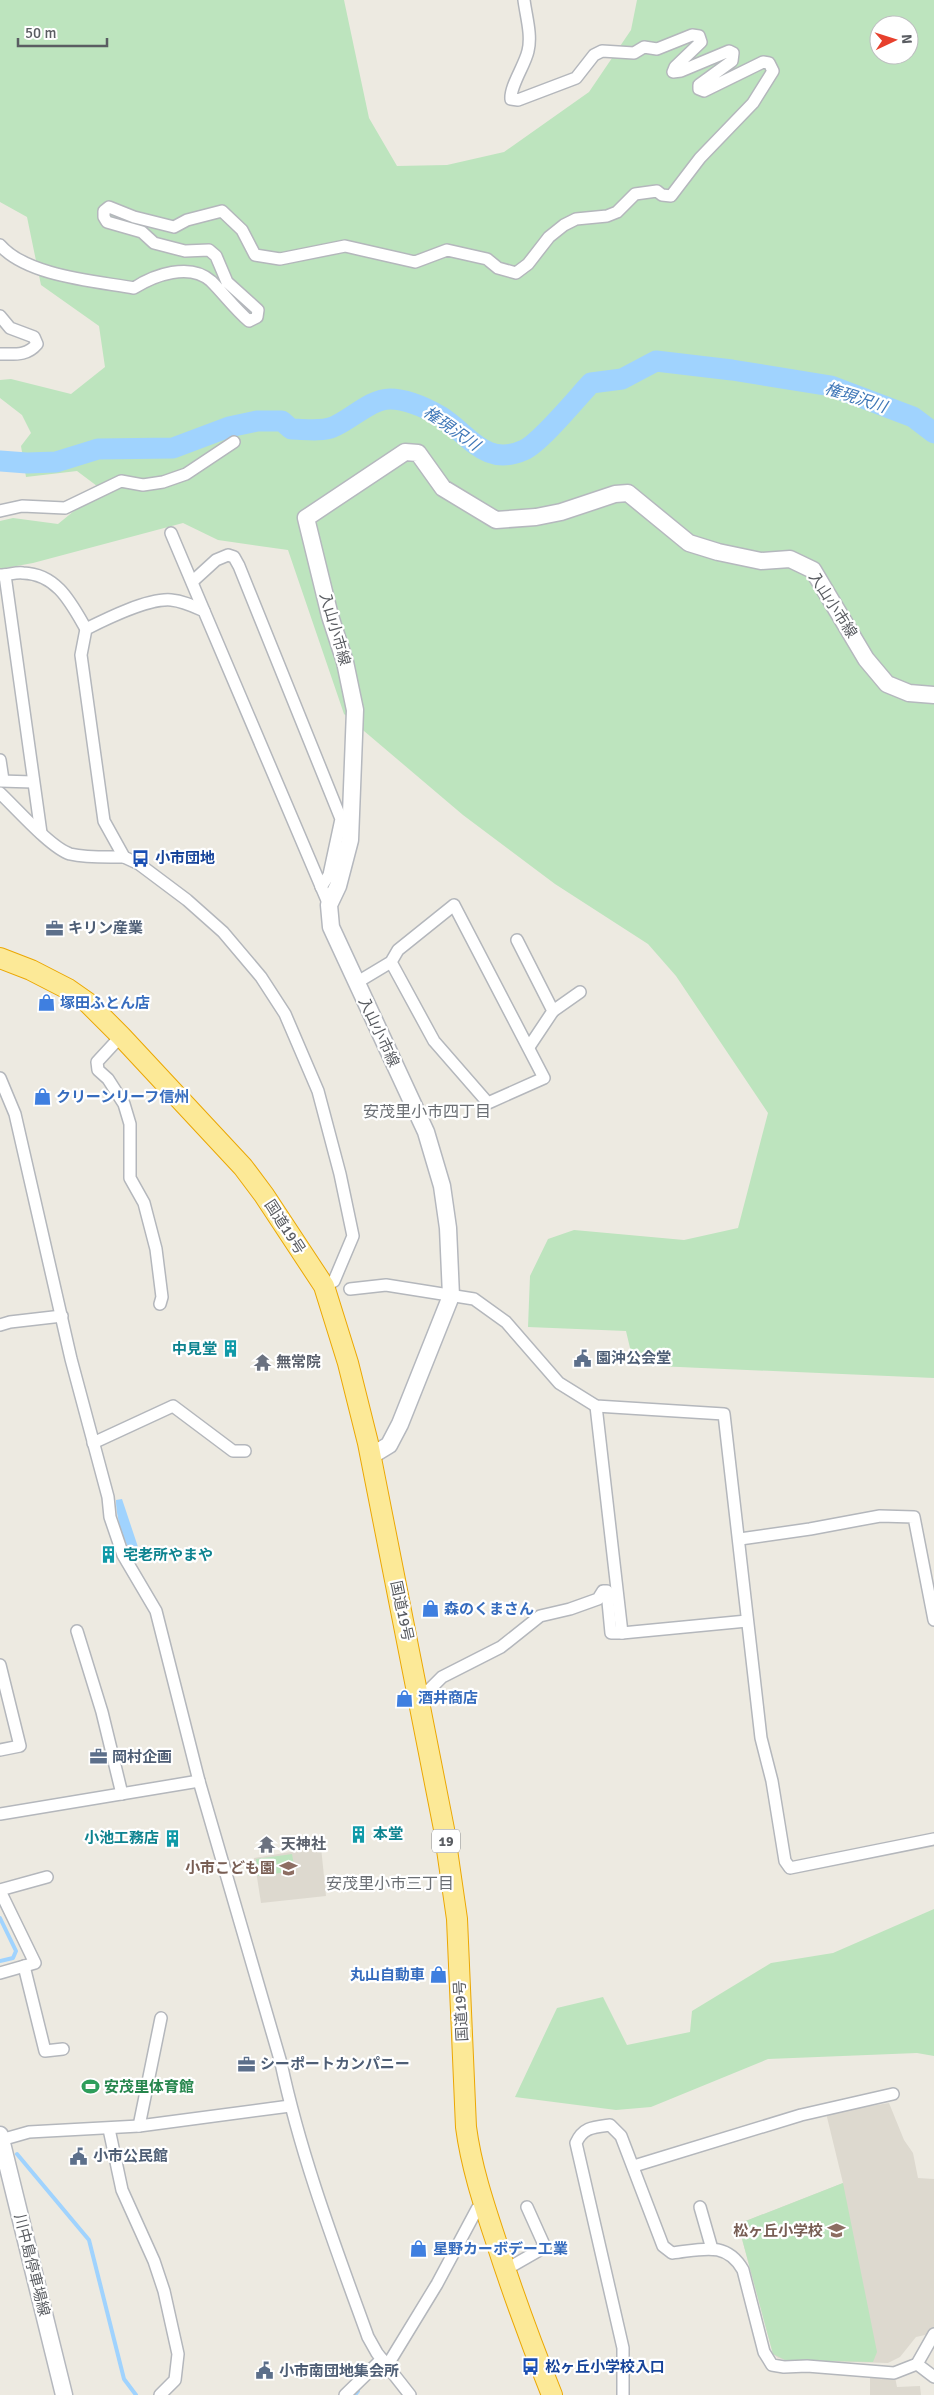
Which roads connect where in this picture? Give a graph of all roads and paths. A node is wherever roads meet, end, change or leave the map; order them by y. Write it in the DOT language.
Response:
graph roads {
  1 [pos="524,0"];
  2 [pos="0,245"];
  3 [pos="0,316"];
  4 [pos="0,354"];
  5 [pos="234,442"];
  6 [pos="0,512"];
  7 [pos="171,533"];
  8 [pos="2,575"];
  9 [pos="192,581"];
  10 [pos="204,611"];
  11 [pos="86,629"];
  12 [pos="934,695"];
  13 [pos="0,760"];
  14 [pos="1,780"];
  15 [pos="34,782"];
  16 [pos="0,793"];
  17 [pos="41,833"];
  18 [pos="124,856"];
  19 [pos="321,887"];
  20 [pos="329,905"];
  21 [pos="517,940"];
  22 [pos="0,958"];
  23 [pos="391,962"];
  24 [pos="356,982"];
  25 [pos="580,992"];
  26 [pos="553,1011"];
  27 [pos="121,1036"];
  28 [pos="529,1047"];
  29 [pos="0,1078"];
  30 [pos="324,1286"];
  31 [pos="350,1289"];
  32 [pos="451,1296"];
  33 [pos="160,1304"];
  34 [pos="62,1316"];
  35 [pos="0,1325"];
  36 [pos="596,1406"];
  37 [pos="93,1443"];
  38 [pos="245,1451"];
  39 [pos="371,1456"];
  40 [pos="740,1539"];
  41 [pos="934,1620"];
  42 [pos="747,1621"];
  43 [pos="77,1631"];
  44 [pos="622,1633"];
  45 [pos="0,1665"];
  46 [pos="420,1699"];
  47 [pos="0,1750"];
  48 [pos="199,1781"];
  49 [pos="122,1794"];
  50 [pos="0,1814"];
  51 [pos="934,1839"];
  52 [pos="47,1877"];
  53 [pos="0,1890"];
  54 [pos="24,1966"];
  55 [pos="0,1973"];
  56 [pos="161,2018"];
  57 [pos="63,2049"];
  58 [pos="893,2094"];
  59 [pos="290,2106"];
  60 [pos="139,2126"];
  61 [pos="109,2129"];
  62 [pos="1,2138"];
  63 [pos="634,2166"];
  64 [pos="484,2204"];
  65 [pos="527,2207"];
  66 [pos="700,2207"];
  67 [pos="712,2249"];
  68 [pos="505,2270"];
  69 [pos="934,2334"];
  70 [pos="384,2362"];
  71 [pos="917,2364"];
  72 [pos="934,2377"];
  73 [pos="64,2395"];
  74 [pos="160,2395"];
  75 [pos="345,2395"];
  76 [pos="410,2395"];
  77 [pos="552,2395"];
  78 [pos="623,2395"];
  1 -- 2 [label="street"];
  3 -- 4 [label="street"];
  5 -- 6 [label="street"];
  7 -- 9 [label="street"];
  8 -- 11 [label="street"];
  8 -- 15 [label="street"];
  9 -- 10 [label="street"];
  9 -- 19 [label="street"];
  10 -- 11 [label="street"];
  10 -- 19 [label="street"];
  11 -- 18 [label="street"];
  12 -- 20 [label="main road, 入山小市線"];
  13 -- 14 [label="street"];
  14 -- 15 [label="street"];
  15 -- 17 [label="street"];
  16 -- 17 [label="street"];
  17 -- 18 [label="street"];
  18 -- 30 [label="street"];
  19 -- 20 [label="street"];
  20 -- 24 [label="main road, 入山小市線"];
  21 -- 26 [label="street"];
  22 -- 27 [label="highway, 国道19号 / 19"];
  23 -- 24 [label="street"];
  23 -- 28 [label="street"];
  23 -- 28 [label="street"];
  24 -- 32 [label="main road, 入山小市線"];
  25 -- 26 [label="street"];
  26 -- 28 [label="street"];
  27 -- 30 [label="highway, 国道19号 / 19"];
  27 -- 33 [label="street"];
  29 -- 34 [label="street"];
  30 -- 39 [label="highway, 国道19号 / 19"];
  31 -- 32 [label="street"];
  32 -- 36 [label="street"];
  32 -- 39 [label="main road, 入山小市線"];
  34 -- 35 [label="street"];
  34 -- 37 [label="street"];
  36 -- 40 [label="street"];
  36 -- 44 [label="street"];
  37 -- 38 [label="street"];
  37 -- 48 [label="street"];
  39 -- 46 [label="highway, 国道19号 / 19"];
  40 -- 41 [label="street"];
  40 -- 42 [label="street"];
  42 -- 44 [label="street"];
  42 -- 51 [label="street"];
  43 -- 49 [label="street"];
  44 -- 46 [label="street"];
  45 -- 47 [label="street"];
  46 -- 64 [label="highway, 国道19号 / 19"];
  48 -- 49 [label="street"];
  48 -- 59 [label="street"];
  49 -- 50 [label="street"];
  52 -- 53 [label="street"];
  53 -- 54 [label="street"];
  54 -- 55 [label="street"];
  54 -- 57 [label="street"];
  56 -- 60 [label="street"];
  58 -- 63 [label="street"];
  59 -- 60 [label="street"];
  59 -- 70 [label="street"];
  60 -- 61 [label="street"];
  61 -- 62 [label="street"];
  61 -- 74 [label="street"];
  62 -- 73 [label="main road, 川中島停車場線"];
  63 -- 67 [label="street"];
  63 -- 78 [label="street"];
  64 -- 68 [label="highway, 国道19号 / 19"];
  64 -- 70 [label="street"];
  65 -- 68 [label="street"];
  66 -- 67 [label="street"];
  67 -- 71 [label="street"];
  68 -- 77 [label="highway, 国道19号 / 19"];
  69 -- 71 [label="street"];
  70 -- 75 [label="street"];
  70 -- 76 [label="street"];
  71 -- 72 [label="street"];
}
